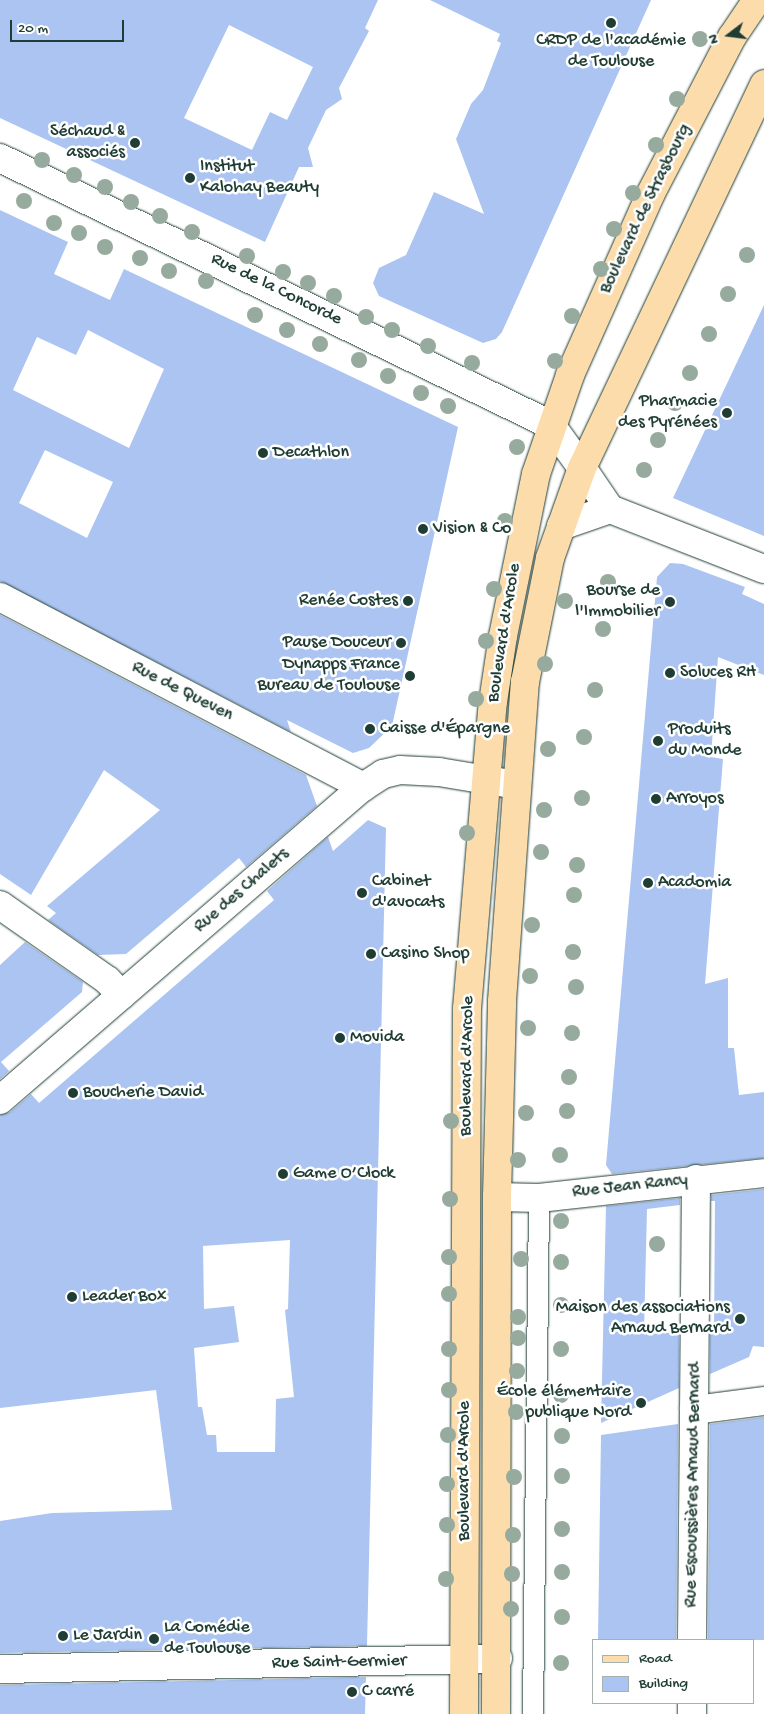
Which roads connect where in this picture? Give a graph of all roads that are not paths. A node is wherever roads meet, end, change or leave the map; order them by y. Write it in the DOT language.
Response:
graph roads {
  1 [pos="757,0"];
  2 [pos="764,84"];
  3 [pos="0,158"];
  4 [pos="550,425"];
  5 [pos="582,468"];
  6 [pos="571,500"];
  7 [pos="610,509"];
  8 [pos="561,526"];
  9 [pos="764,569"];
  10 [pos="0,597"];
  11 [pos="486,778"];
  12 [pos="517,785"];
  13 [pos="363,787"];
  14 [pos="0,905"];
  15 [pos="122,995"];
  16 [pos="0,1100"];
  17 [pos="764,1173"];
  18 [pos="696,1179"];
  19 [pos="497,1197"];
  20 [pos="539,1198"];
  21 [pos="764,1401"];
  22 [pos="694,1410"];
  23 [pos="692,1639"];
  24 [pos="498,1659"];
  25 [pos="465,1660"];
  26 [pos="0,1669"];
  27 [pos="464,1714"];
  28 [pos="496,1714"];
  29 [pos="534,1714"];
  1 -- 4 [label="main road, Boulevard de Strasbourg"];
  2 -- 5 [label="main road"];
  3 -- 4 [label="street, Rue de la Concorde"];
  4 -- 5 [label="street"];
  4 -- 6 [label="street"];
  4 -- 11 [label="main road, Boulevard d'Arcole"];
  5 -- 6 [label="main road, Boulevard d'Arcole"];
  5 -- 7 [label="street"];
  6 -- 8 [label="main road, Boulevard d'Arcole"];
  7 -- 8 [label="street"];
  7 -- 9 [label="street"];
  8 -- 12 [label="main road, Boulevard d'Arcole"];
  10 -- 13 [label="street, Rue de Queven"];
  11 -- 12 [label="street, Rue des Chalets"];
  11 -- 13 [label="street, Rue des Chalets"];
  11 -- 25 [label="main road, Boulevard d'Arcole"];
  12 -- 19 [label="main road, Boulevard d'Arcole"];
  13 -- 15 [label="street, Rue des Chalets"];
  14 -- 15 [label="street"];
  15 -- 16 [label="street, Rue des Chalets"];
  17 -- 18 [label="street, Rue Jean Rancy"];
  18 -- 20 [label="street, Rue Jean Rancy"];
  18 -- 22 [label="street, Rue Escoussières Arnaud Bernard"];
  19 -- 20 [label="street, Rue Jean Rancy"];
  19 -- 24 [label="main road, Boulevard d'Arcole"];
  20 -- 29 [label="lane"];
  21 -- 22 [label="street"];
  22 -- 23 [label="street, Rue Escoussières Arnaud Bernard"];
  24 -- 25 [label="street, Rue Saint-Germier"];
  24 -- 28 [label="main road, Boulevard d'Arcole"];
  25 -- 26 [label="street, Rue Saint-Germier"];
  25 -- 27 [label="main road, Boulevard d'Arcole"];
}
